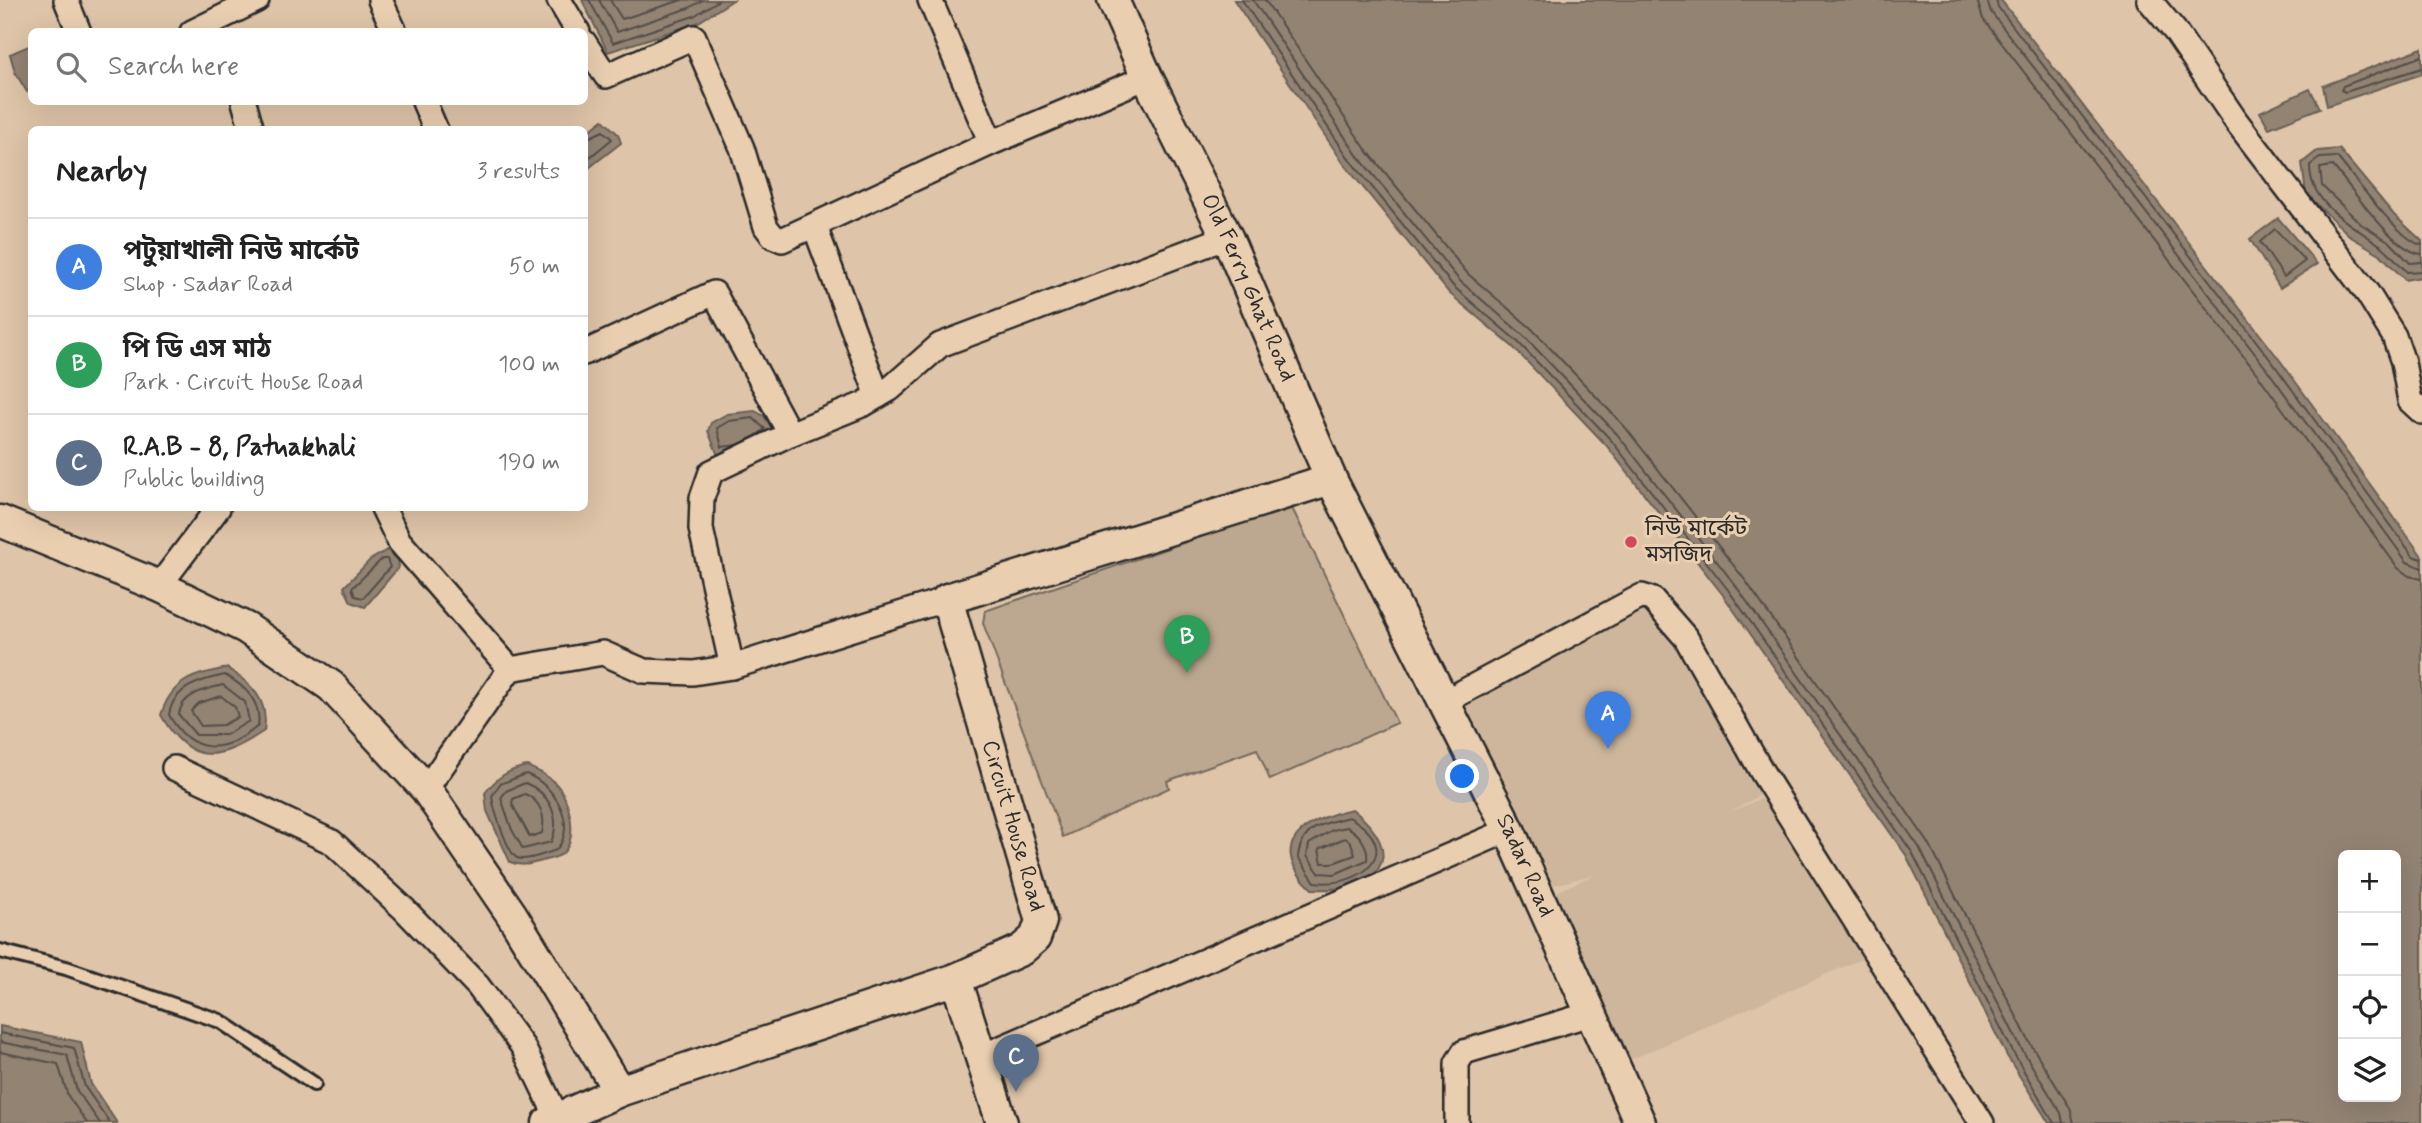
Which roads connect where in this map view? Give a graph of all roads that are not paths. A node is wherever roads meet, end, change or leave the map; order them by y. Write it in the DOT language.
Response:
graph roads {
  1 [pos="66,0"];
  2 [pos="257,0"];
  3 [pos="559,0"];
  4 [pos="930,0"];
  5 [pos="1113,0"];
  6 [pos="2150,0"];
  7 [pos="385,2"];
  8 [pos="77,28"];
  9 [pos="208,28"];
  10 [pos="394,28"];
  11 [pos="576,28"];
  12 [pos="588,48"];
  13 [pos="1147,77"];
  14 [pos="245,105"];
  15 [pos="425,105"];
  16 [pos="251,126"];
  17 [pos="434,126"];
  18 [pos="991,143"];
  19 [pos="815,227"];
  20 [pos="1227,237"];
  21 [pos="588,351"];
  22 [pos="878,396"];
  23 [pos="2422,412"];
  24 [pos="790,434"];
  25 [pos="1331,479"];
  26 [pos="216,511"];
  27 [pos="384,511"];
  28 [pos="0,522"];
  29 [pos="1379,577"];
  30 [pos="159,586"];
  31 [pos="947,599"];
  32 [pos="732,667"];
  33 [pos="510,668"];
  34 [pos="1444,702"];
  35 [pos="174,768"];
  36 [pos="426,789"];
  37 [pos="1509,830"];
  38 [pos="0,951"];
  39 [pos="956,979"];
  40 [pos="1590,1014"];
  41 [pos="980,1057"];
  42 [pos="314,1084"];
  43 [pos="620,1091"];
  44 [pos="553,1121"];
  45 [pos="1002,1123"];
  46 [pos="1457,1123"];
  47 [pos="1640,1123"];
  48 [pos="1982,1123"];
  1 -- 8 [label="street"];
  2 -- 9 [label="street"];
  3 -- 11 [label="street"];
  4 -- 18 [label="street"];
  5 -- 13 [label="street, Old Ferry Ghat Road"];
  6 -- 23 [label="street"];
  7 -- 10 [label="street"];
  12 -- 19 [label="street"];
  13 -- 18 [label="street"];
  13 -- 20 [label="street, Old Ferry Ghat Road"];
  14 -- 16 [label="street"];
  15 -- 17 [label="street"];
  18 -- 19 [label="street"];
  19 -- 22 [label="street"];
  20 -- 22 [label="street"];
  20 -- 25 [label="street, Old Ferry Ghat Road"];
  21 -- 24 [label="street"];
  22 -- 24 [label="street"];
  24 -- 32 [label="street"];
  25 -- 29 [label="street, Old Ferry Ghat Road"];
  25 -- 31 [label="street"];
  26 -- 30 [label="street"];
  27 -- 33 [label="street"];
  28 -- 30 [label="street"];
  29 -- 34 [label="street, Sadar Road"];
  30 -- 36 [label="street"];
  31 -- 32 [label="street"];
  31 -- 39 [label="street, Circuit House Road"];
  32 -- 33 [label="street"];
  33 -- 36 [label="street"];
  34 -- 37 [label="street, Sadar Road"];
  34 -- 48 [label="street"];
  35 -- 44 [label="street"];
  36 -- 43 [label="street"];
  37 -- 40 [label="street, Sadar Road"];
  37 -- 41 [label="street"];
  38 -- 42 [label="lane"];
  39 -- 41 [label="street"];
  39 -- 43 [label="street, Circuit House Road"];
  40 -- 46 [label="street"];
  40 -- 47 [label="street, Sadar Road"];
  41 -- 45 [label="street"];
  43 -- 44 [label="street, Circuit House Road"];
}
